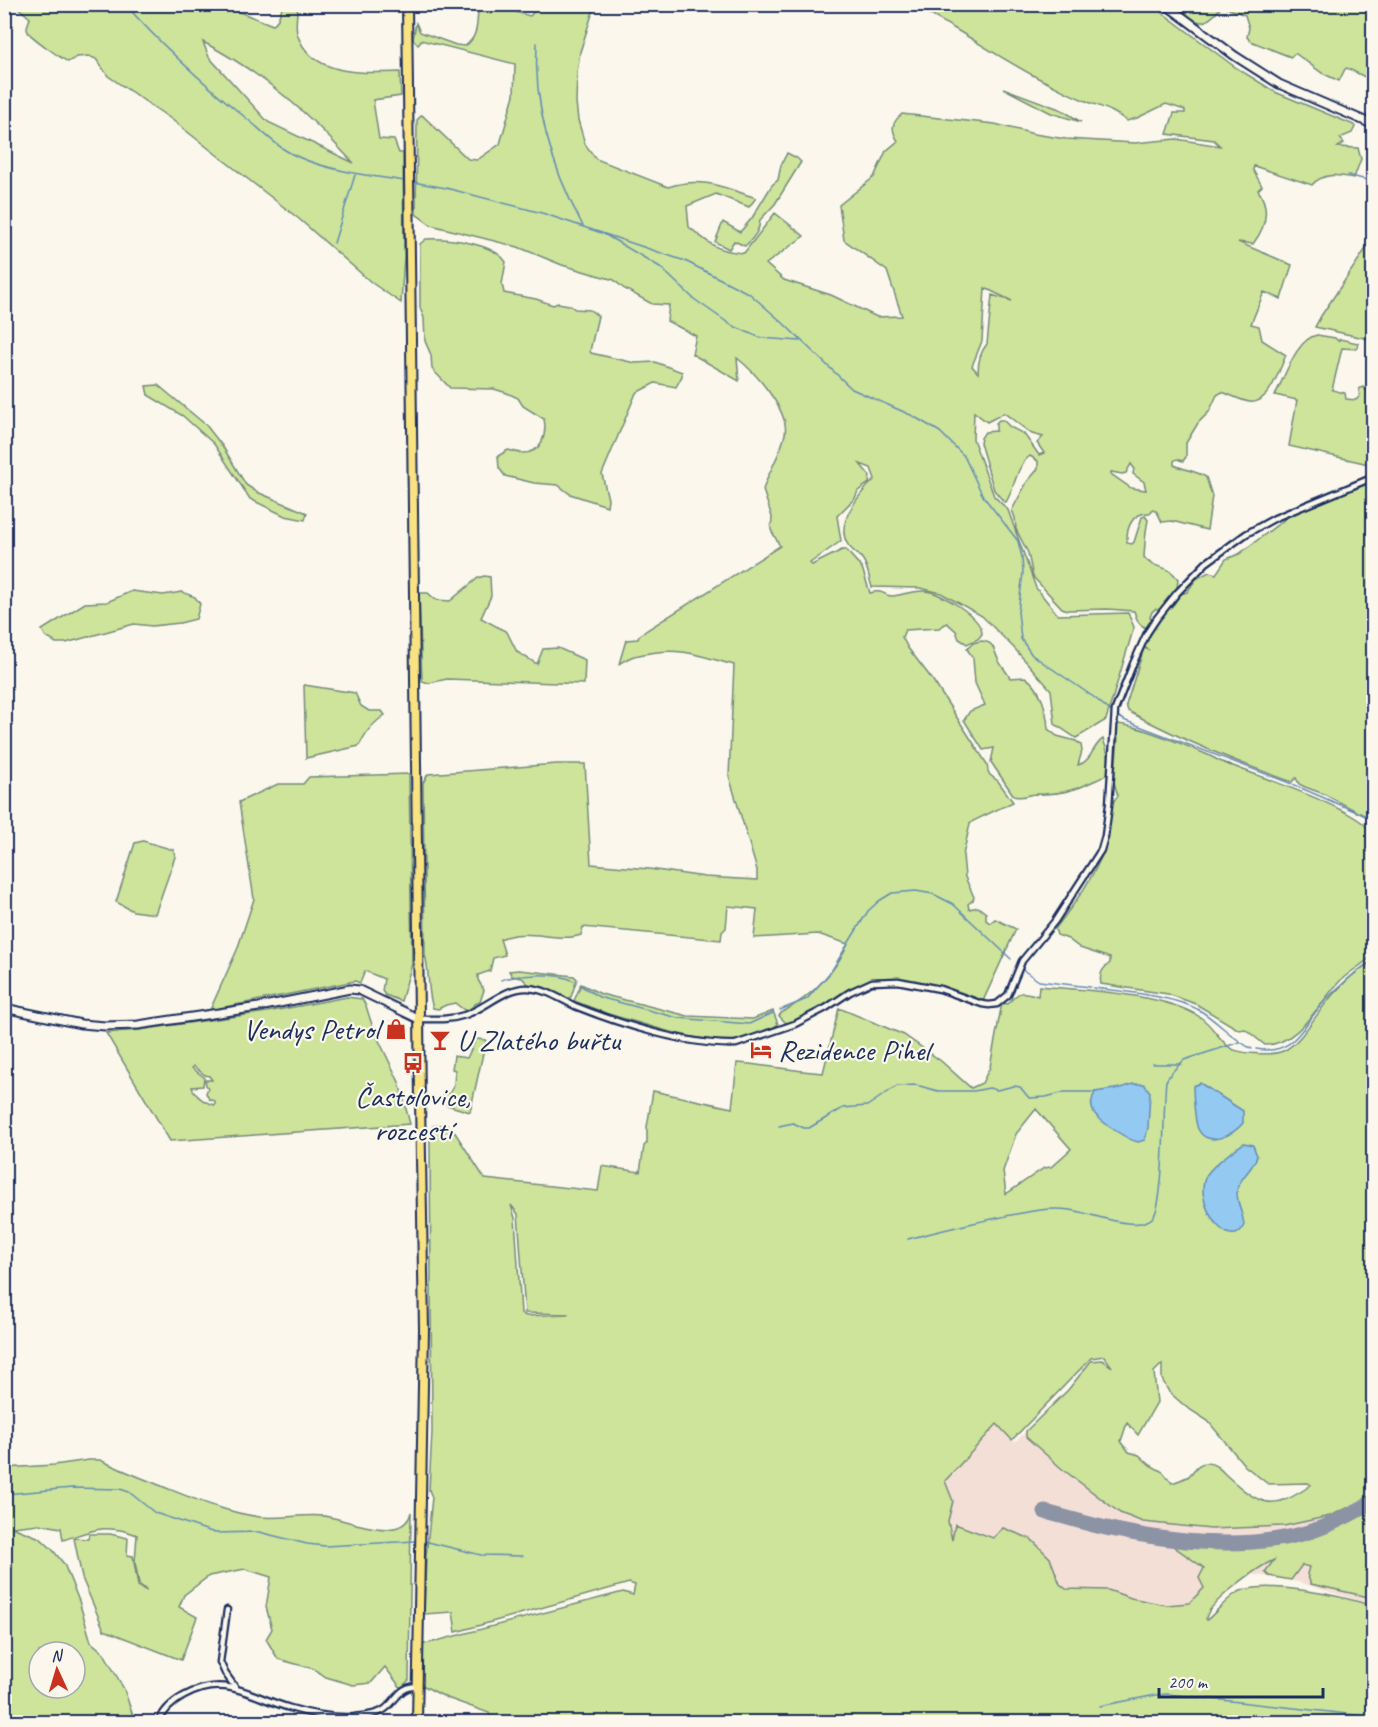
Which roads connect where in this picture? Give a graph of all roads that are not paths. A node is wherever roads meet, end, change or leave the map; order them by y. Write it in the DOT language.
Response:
graph roads {
  1 [pos="406,4"];
  2 [pos="1165,4"];
  3 [pos="1374,125"];
  4 [pos="1374,477"];
  5 [pos="4,1008"];
  6 [pos="419,1019"];
  7 [pos="227,1610"];
  8 [pos="418,1686"];
  9 [pos="235,1688"];
  10 [pos="159,1722"];
  11 [pos="417,1722"];
  1 -- 6 [label="main road"];
  2 -- 3 [label="street"];
  4 -- 6 [label="street"];
  5 -- 6 [label="street"];
  6 -- 8 [label="main road"];
  7 -- 9 [label="street"];
  8 -- 9 [label="street"];
  8 -- 11 [label="main road"];
  9 -- 10 [label="street"];
}
